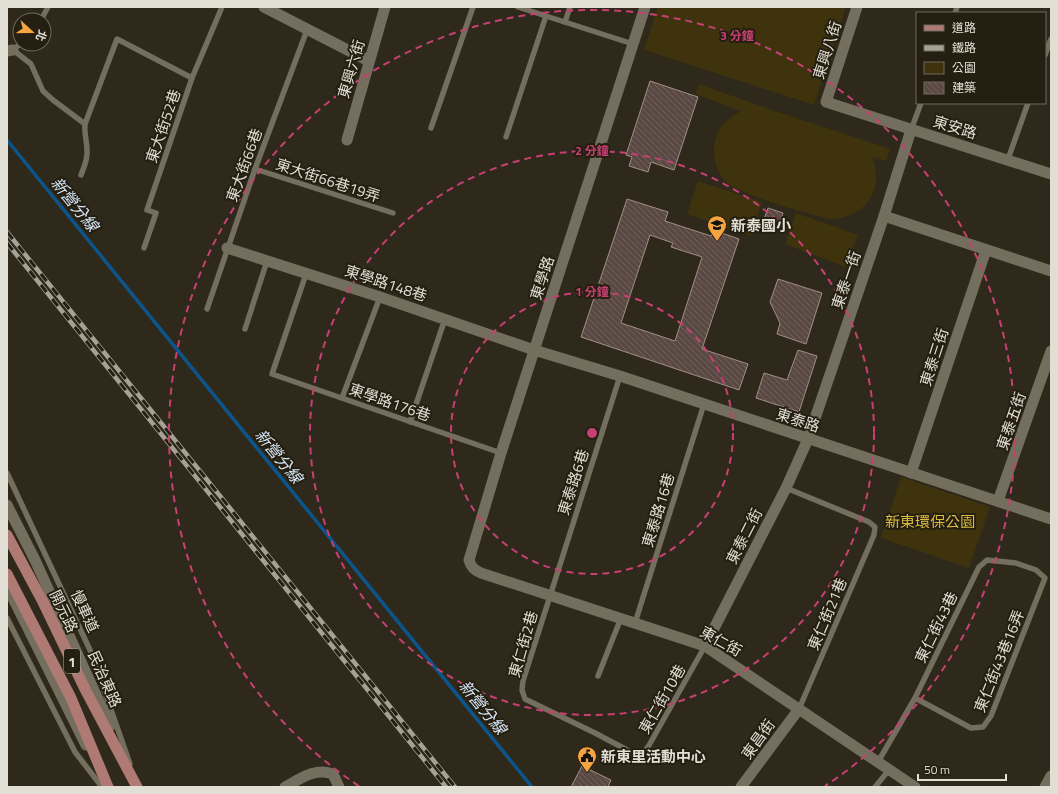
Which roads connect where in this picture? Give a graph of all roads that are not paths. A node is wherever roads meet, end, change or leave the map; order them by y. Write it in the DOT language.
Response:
graph roads {
  1 [pos="222,7"];
  2 [pos="264,7"];
  3 [pos="385,7"];
  4 [pos="473,7"];
  5 [pos="518,7"];
  6 [pos="570,7"];
  7 [pos="645,7"];
  8 [pos="857,7"];
  9 [pos="546,16"];
  10 [pos="565,22"];
  11 [pos="307,30"];
  12 [pos="1051,39"];
  13 [pos="633,44"];
  14 [pos="18,52"];
  15 [pos="1046,53"];
  16 [pos="369,61"];
  17 [pos="192,78"];
  18 [pos="826,102"];
  19 [pos="921,104"];
  20 [pos="1028,104"];
  21 [pos="85,124"];
  22 [pos="431,128"];
  23 [pos="911,130"];
  24 [pos="506,137"];
  25 [pos="346,140"];
  26 [pos="1008,159"];
  27 [pos="255,169"];
  28 [pos="1051,174"];
  29 [pos="81,175"];
  30 [pos="393,213"];
  31 [pos="884,216"];
  32 [pos="144,248"];
  33 [pos="227,248"];
  34 [pos="986,250"];
  35 [pos="267,261"];
  36 [pos="1051,271"];
  37 [pos="306,274"];
  38 [pos="380,297"];
  39 [pos="207,309"];
  40 [pos="445,318"];
  41 [pos="245,329"];
  42 [pos="534,350"];
  43 [pos="1051,351"];
  44 [pos="620,376"];
  45 [pos="342,398"];
  46 [pos="704,404"];
  47 [pos="410,422"];
  48 [pos="808,439"];
  49 [pos="501,453"];
  50 [pos="7,473"];
  51 [pos="911,473"];
  52 [pos="786,488"];
  53 [pos="998,501"];
  54 [pos="7,505"];
  55 [pos="1051,518"];
  56 [pos="7,535"];
  57 [pos="468,560"];
  58 [pos="7,574"];
  59 [pos="1045,578"];
  60 [pos="7,586"];
  61 [pos="550,595"];
  62 [pos="7,618"];
  63 [pos="621,618"];
  64 [pos="635,623"];
  65 [pos="705,646"];
  66 [pos="598,676"];
  67 [pos="915,698"];
  68 [pos="525,699"];
  69 [pos="799,708"];
  70 [pos="878,762"];
  71 [pos="889,770"];
  72 [pos="1051,776"];
  73 [pos="102,787"];
  74 [pos="107,787"];
  75 [pos="138,787"];
  76 [pos="285,787"];
  77 [pos="340,787"];
  78 [pos="741,787"];
  79 [pos="875,787"];
  80 [pos="915,787"];
  81 [pos="1046,787"];
  1 -- 17 [label="lane, 東大街52巷"];
  2 -- 11 [label="street"];
  3 -- 16 [label="street, 東興六街"];
  4 -- 22 [label="lane"];
  5 -- 9 [label="lane"];
  6 -- 10 [label="lane"];
  7 -- 13 [label="street, 東學路"];
  8 -- 18 [label="street, 東興八街"];
  9 -- 10 [label="lane"];
  9 -- 24 [label="lane"];
  10 -- 13 [label="lane"];
  11 -- 16 [label="street"];
  11 -- 27 [label="lane, 東大街66巷"];
  12 -- 15 [label="lane"];
  13 -- 42 [label="street, 東學路"];
  14 -- 21 [label="lane"];
  16 -- 25 [label="street, 東興六街"];
  17 -- 21 [label="lane"];
  17 -- 32 [label="lane, 東大街52巷"];
  18 -- 23 [label="street, 東安路"];
  19 -- 23 [label="lane"];
  20 -- 26 [label="lane"];
  21 -- 29 [label="lane"];
  23 -- 26 [label="street, 東安路"];
  23 -- 31 [label="street, 東泰一街"];
  26 -- 28 [label="street, 東安路"];
  27 -- 30 [label="lane, 東大街66巷19弄"];
  27 -- 33 [label="lane, 東大街66巷"];
  31 -- 34 [label="street"];
  31 -- 48 [label="street, 東泰一街"];
  33 -- 35 [label="street, 東學路148巷"];
  33 -- 39 [label="lane, 東大街66巷"];
  34 -- 36 [label="street"];
  34 -- 51 [label="street, 東泰三街"];
  35 -- 37 [label="street, 東學路148巷"];
  35 -- 41 [label="lane"];
  37 -- 38 [label="street, 東學路148巷"];
  37 -- 45 [label="lane, 東學路176巷"];
  38 -- 40 [label="street, 東學路148巷"];
  38 -- 45 [label="lane"];
  40 -- 42 [label="street, 東學路148巷"];
  40 -- 47 [label="lane"];
  42 -- 44 [label="street, 東泰路"];
  42 -- 49 [label="street, 東學路"];
  43 -- 53 [label="street, 東泰五街"];
  44 -- 46 [label="street, 東泰路"];
  44 -- 61 [label="lane, 東泰路6巷"];
  45 -- 47 [label="lane, 東學路176巷"];
  46 -- 48 [label="street, 東泰路"];
  46 -- 64 [label="lane, 東泰路16巷"];
  47 -- 49 [label="lane, 東學路176巷"];
  48 -- 51 [label="street, 東泰路"];
  48 -- 52 [label="street, 東泰二街"];
  49 -- 57 [label="street, 東學路"];
  50 -- 75 [label="lane, 慢車道"];
  51 -- 53 [label="street, 東泰路"];
  52 -- 65 [label="street, 東泰二街"];
  52 -- 69 [label="lane, 東仁街21巷"];
  53 -- 55 [label="street, 東泰路"];
  54 -- 75 [label="street, 民治東路"];
  56 -- 75 [label="main road, 開元路 / 1"];
  57 -- 61 [label="street, 東仁街"];
  58 -- 74 [label="main road, 1"];
  59 -- 67 [label="lane, 東仁街43巷"];
  59 -- 67 [label="lane, 東仁街43巷16弄"];
  60 -- 74 [label="street"];
  61 -- 63 [label="street, 東仁街"];
  61 -- 68 [label="lane, 東仁街2巷"];
  62 -- 73 [label="lane"];
  63 -- 64 [label="street, 東仁街"];
  63 -- 66 [label="lane"];
  64 -- 65 [label="street, 東仁街"];
  65 -- 68 [label="lane, 東仁街10巷"];
  65 -- 69 [label="street, 東仁街"];
  67 -- 70 [label="lane, 東仁街43巷"];
  69 -- 70 [label="street, 東仁街"];
  69 -- 78 [label="street, 東昌街"];
  70 -- 71 [label="street, 東仁街"];
  71 -- 79 [label="lane"];
  71 -- 80 [label="street, 東仁街"];
  72 -- 81 [label="street"];
  76 -- 77 [label="street"];
}
